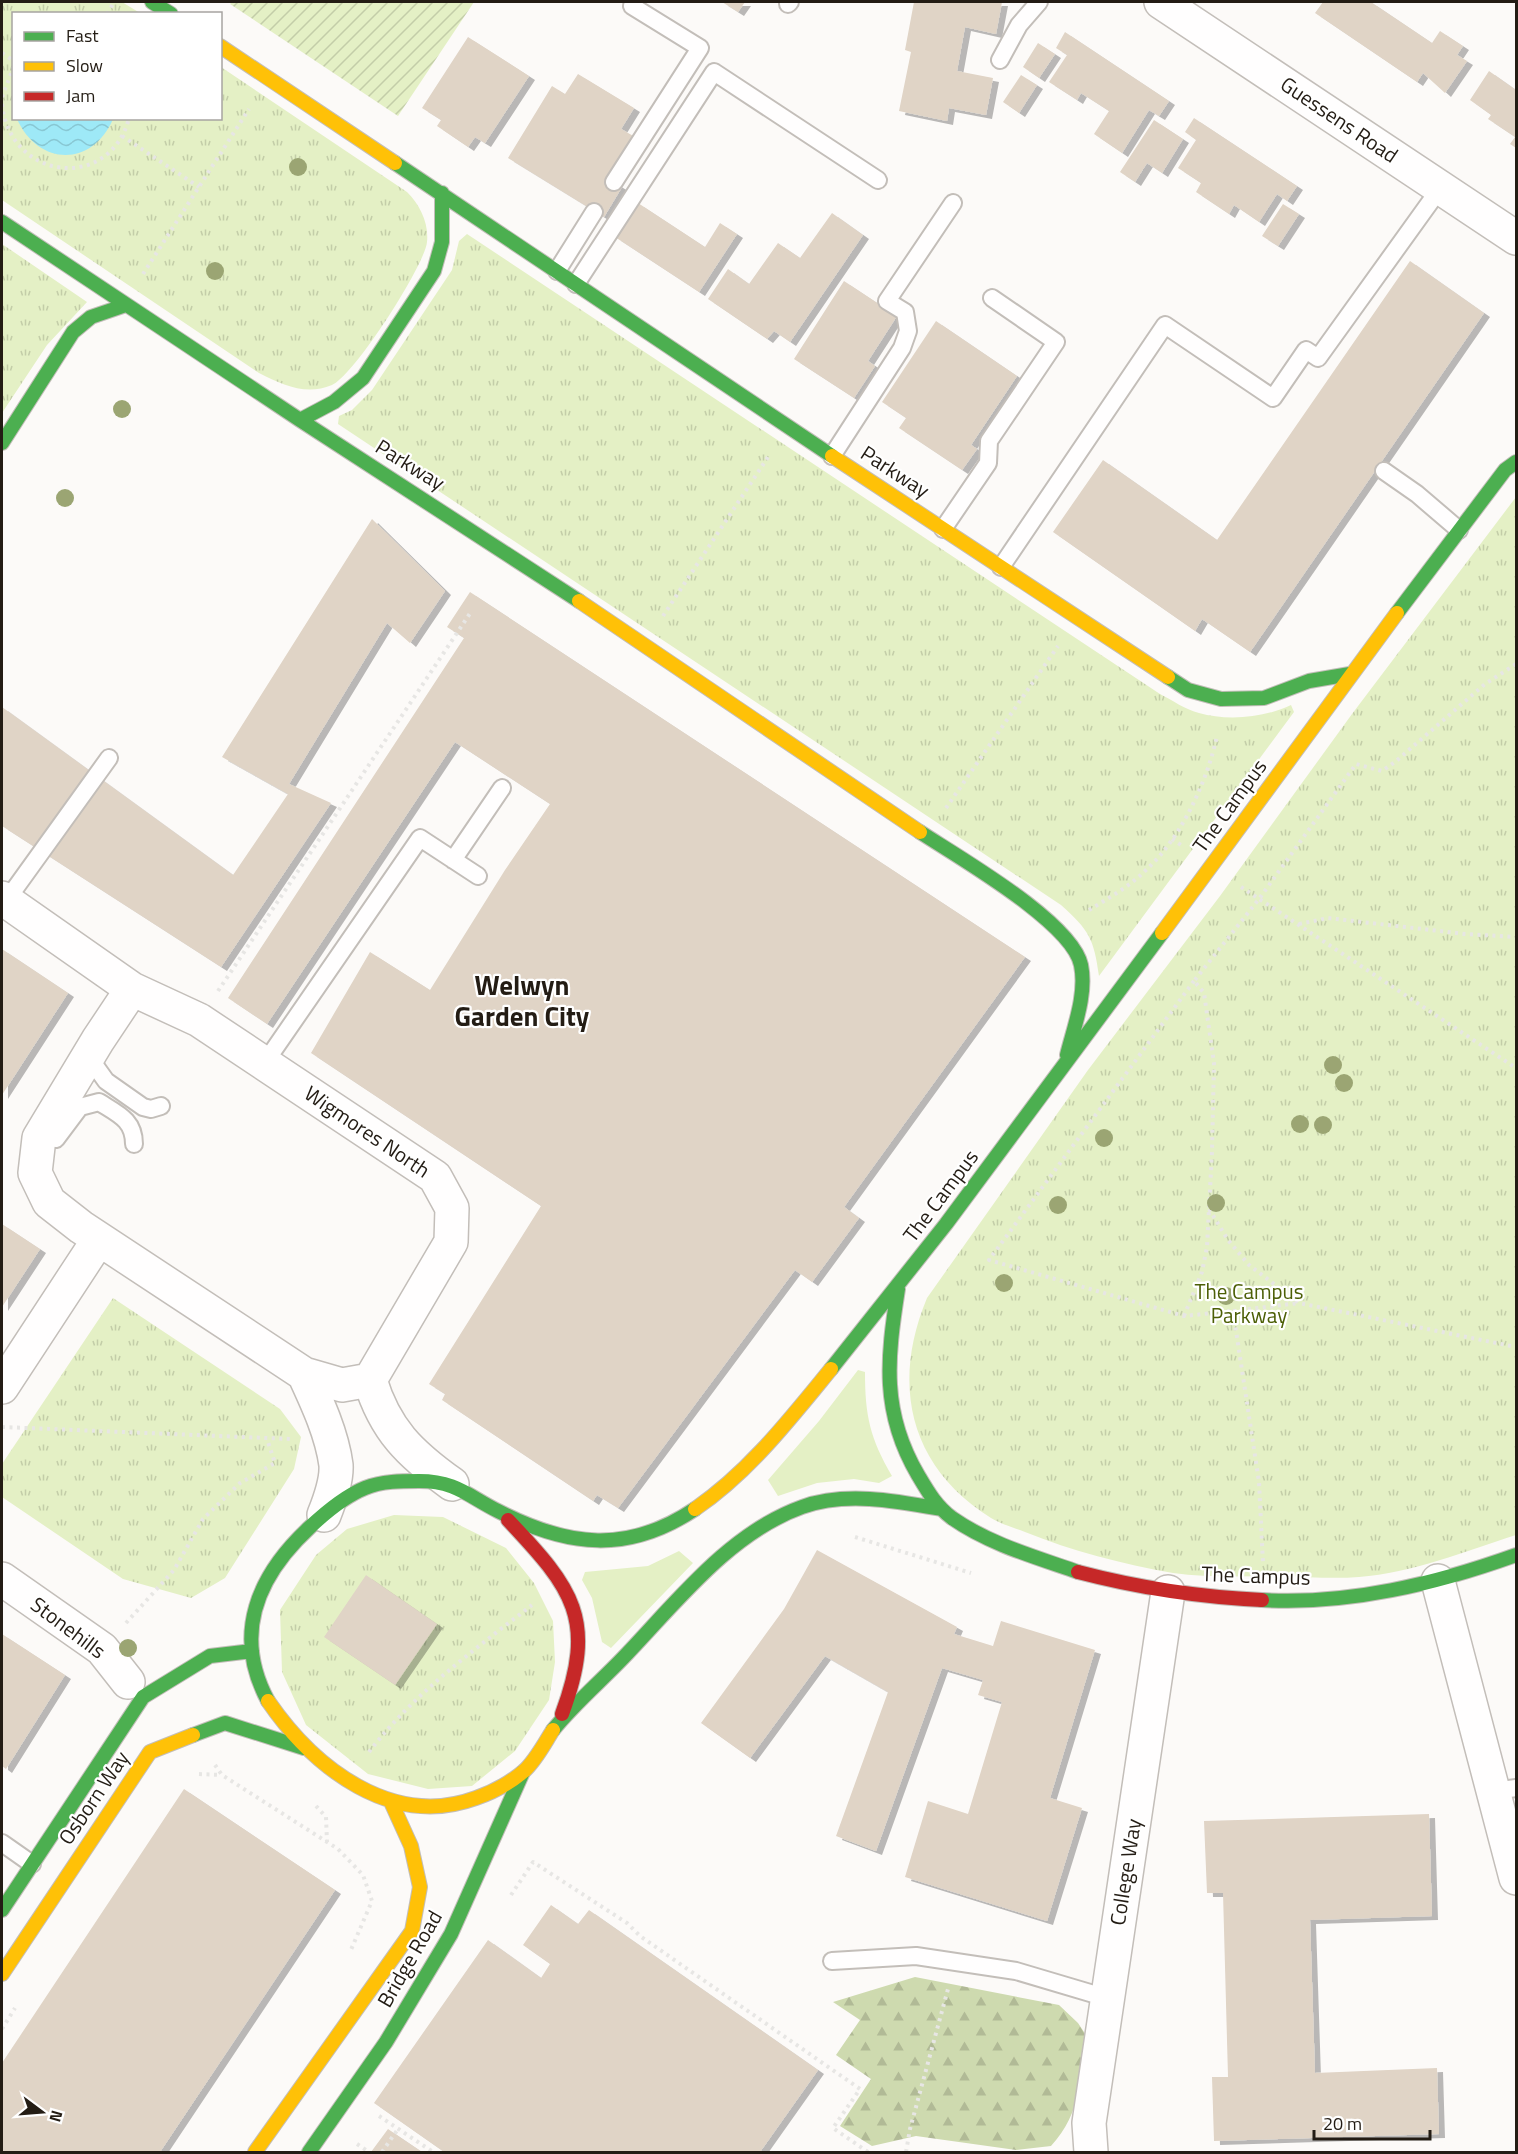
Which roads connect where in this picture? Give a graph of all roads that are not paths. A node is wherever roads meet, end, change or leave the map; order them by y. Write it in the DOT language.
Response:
graph roads {
  1 [pos="152,2"];
  2 [pos="1039,2"];
  3 [pos="1161,2"];
  4 [pos="632,6"];
  5 [pos="168,12"];
  6 [pos="222,47"];
  7 [pos="1000,60"];
  8 [pos="878,180"];
  9 [pos="614,182"];
  10 [pos="1441,187"];
  11 [pos="442,193"];
  12 [pos="953,203"];
  13 [pos="594,212"];
  14 [pos="2,222"];
  15 [pos="1516,238"];
  16 [pos="557,271"];
  17 [pos="576,284"];
  18 [pos="992,298"];
  19 [pos="126,305"];
  20 [pos="300,420"];
  21 [pos="2,443"];
  22 [pos="1516,452"];
  23 [pos="832,456"];
  24 [pos="1511,466"];
  25 [pos="1384,471"];
  26 [pos="943,528"];
  27 [pos="1459,530"];
  28 [pos="1001,567"];
  29 [pos="1350,674"];
  30 [pos="109,758"];
  31 [pos="502,788"];
  32 [pos="453,860"];
  33 [pos="478,876"];
  34 [pos="4,900"];
  35 [pos="132,989"];
  36 [pos="92,1050"];
  37 [pos="264,1064"];
  38 [pos="1064,1069"];
  39 [pos="161,1106"];
  40 [pos="134,1144"];
  41 [pos="35,1173"];
  42 [pos="99,1239"];
  43 [pos="899,1287"];
  44 [pos="304,1374"];
  45 [pos="370,1380"];
  46 [pos="2,1387"];
  47 [pos="452,1484"];
  48 [pos="941,1509"];
  49 [pos="501,1513"];
  50 [pos="324,1515"];
  51 [pos="1516,1555"];
  52 [pos="2,1579"];
  53 [pos="1438,1581"];
  54 [pos="1168,1592"];
  55 [pos="252,1651"];
  56 [pos="128,1682"];
  57 [pos="557,1726"];
  58 [pos="304,1748"];
  59 [pos="523,1772"];
  60 [pos="1505,1790"];
  61 [pos="391,1802"];
  62 [pos="2,1843"];
  63 [pos="32,1864"];
  64 [pos="1516,1878"];
  65 [pos="2,1910"];
  66 [pos="832,1961"];
  67 [pos="2,1974"];
  68 [pos="1107,1998"];
  69 [pos="255,2152"];
  70 [pos="309,2152"];
  71 [pos="1091,2152"];
  1 -- 5 [label="main road"];
  2 -- 7 [label="lane"];
  3 -- 10 [label="street, Guessens Road"];
  4 -- 9 [label="lane"];
  6 -- 11 [label="main road, Parkway"];
  8 -- 17 [label="lane"];
  10 -- 15 [label="street, Guessens Road"];
  10 -- 28 [label="lane"];
  11 -- 16 [label="main road, Parkway"];
  11 -- 20 [label="main road"];
  12 -- 23 [label="lane"];
  13 -- 16 [label="lane"];
  14 -- 19 [label="main road, Parkway"];
  16 -- 17 [label="main road, Parkway"];
  17 -- 23 [label="main road, Parkway"];
  18 -- 26 [label="lane"];
  19 -- 20 [label="main road, Parkway"];
  19 -- 21 [label="main road"];
  20 -- 38 [label="main road, Parkway"];
  22 -- 24 [label="main road"];
  23 -- 26 [label="main road, Parkway"];
  24 -- 27 [label="main road, The Campus"];
  25 -- 27 [label="lane"];
  26 -- 28 [label="main road, Parkway"];
  27 -- 29 [label="main road, The Campus"];
  28 -- 29 [label="main road, Parkway"];
  29 -- 38 [label="main road, The Campus"];
  30 -- 34 [label="lane"];
  31 -- 32 [label="lane"];
  32 -- 33 [label="lane"];
  32 -- 37 [label="lane"];
  34 -- 35 [label="street, Wigmores North"];
  35 -- 36 [label="street"];
  35 -- 37 [label="street, Wigmores North"];
  36 -- 39 [label="lane"];
  36 -- 41 [label="street"];
  37 -- 45 [label="street, Wigmores North"];
  38 -- 43 [label="main road, The Campus"];
  40 -- 41 [label="lane"];
  41 -- 42 [label="street"];
  42 -- 44 [label="street"];
  42 -- 46 [label="street"];
  43 -- 48 [label="main road, The Campus"];
  43 -- 49 [label="main road"];
  44 -- 45 [label="street"];
  44 -- 50 [label="street"];
  45 -- 47 [label="street"];
  47 -- 49 [label="main road"];
  47 -- 50 [label="main road"];
  48 -- 54 [label="main road, The Campus"];
  48 -- 57 [label="main road"];
  49 -- 57 [label="main road"];
  50 -- 55 [label="main road"];
  51 -- 53 [label="main road, The Campus"];
  52 -- 56 [label="street, Stonehills"];
  53 -- 54 [label="main road, The Campus"];
  53 -- 60 [label="street"];
  54 -- 68 [label="street, College Way"];
  55 -- 58 [label="main road"];
  55 -- 63 [label="main road, Osborn Way"];
  57 -- 59 [label="main road"];
  58 -- 61 [label="main road"];
  58 -- 67 [label="main road, Osborn Way"];
  59 -- 61 [label="main road"];
  59 -- 70 [label="main road, Bridge Road"];
  60 -- 64 [label="street"];
  61 -- 69 [label="main road, Bridge Road"];
  62 -- 63 [label="lane"];
  63 -- 65 [label="main road, Osborn Way"];
  66 -- 68 [label="lane"];
  68 -- 71 [label="street, College Way"];
}
